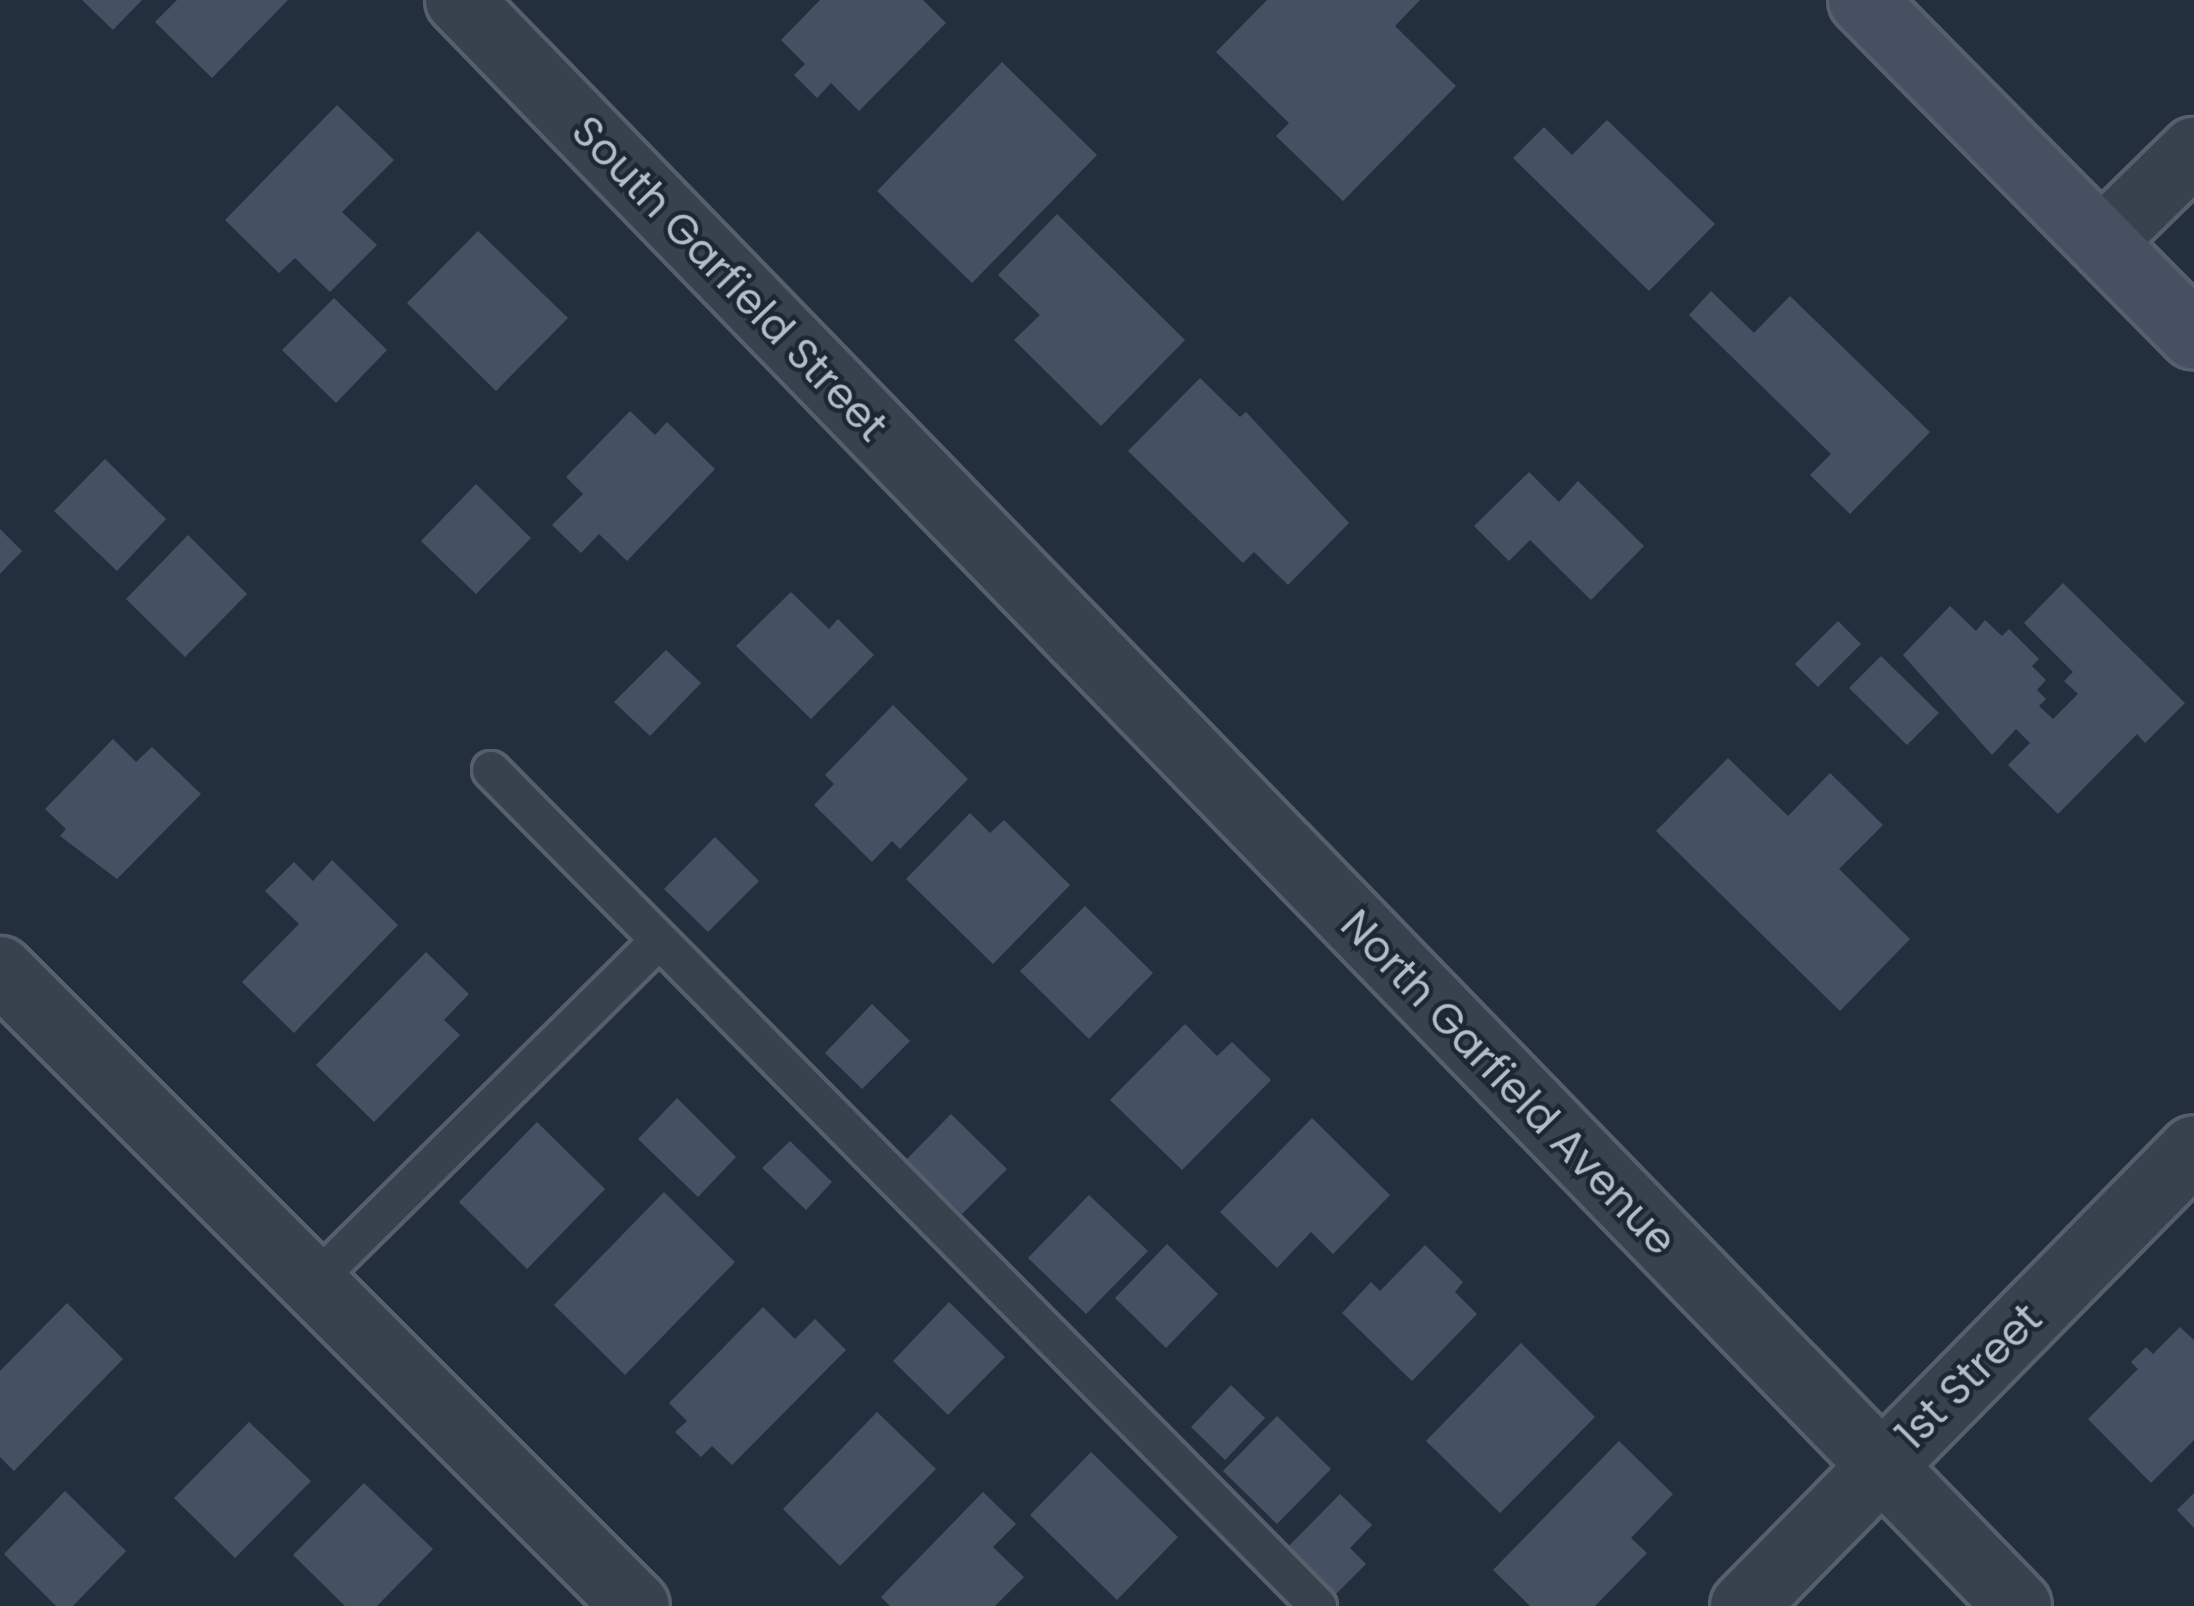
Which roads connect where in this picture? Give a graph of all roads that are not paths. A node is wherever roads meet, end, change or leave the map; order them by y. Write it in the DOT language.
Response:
graph roads {
  1 [pos="459,0"];
  2 [pos="1862,0"];
  3 [pos="2194,151"];
  4 [pos="2102,241"];
  5 [pos="2194,334"];
  6 [pos="1000,559"];
  7 [pos="491,770"];
  8 [pos="659,941"];
  9 [pos="0,970"];
  10 [pos="2194,1149"];
  11 [pos="314,1282"];
  12 [pos="1880,1467"];
  13 [pos="636,1606"];
  14 [pos="1318,1606"];
  15 [pos="1744,1606"];
  16 [pos="2018,1606"];
  1 -- 6 [label="street, South Garfield Street"];
  2 -- 4 [label="main road"];
  3 -- 4 [label="street"];
  4 -- 5 [label="main road"];
  6 -- 12 [label="street, North Garfield Avenue"];
  7 -- 8 [label="lane"];
  8 -- 11 [label="lane"];
  8 -- 14 [label="lane"];
  9 -- 11 [label="street"];
  10 -- 12 [label="street, 1st Street"];
  11 -- 13 [label="street"];
  12 -- 15 [label="street, 1st Street"];
  12 -- 16 [label="street, North Garfield Avenue"];
}
